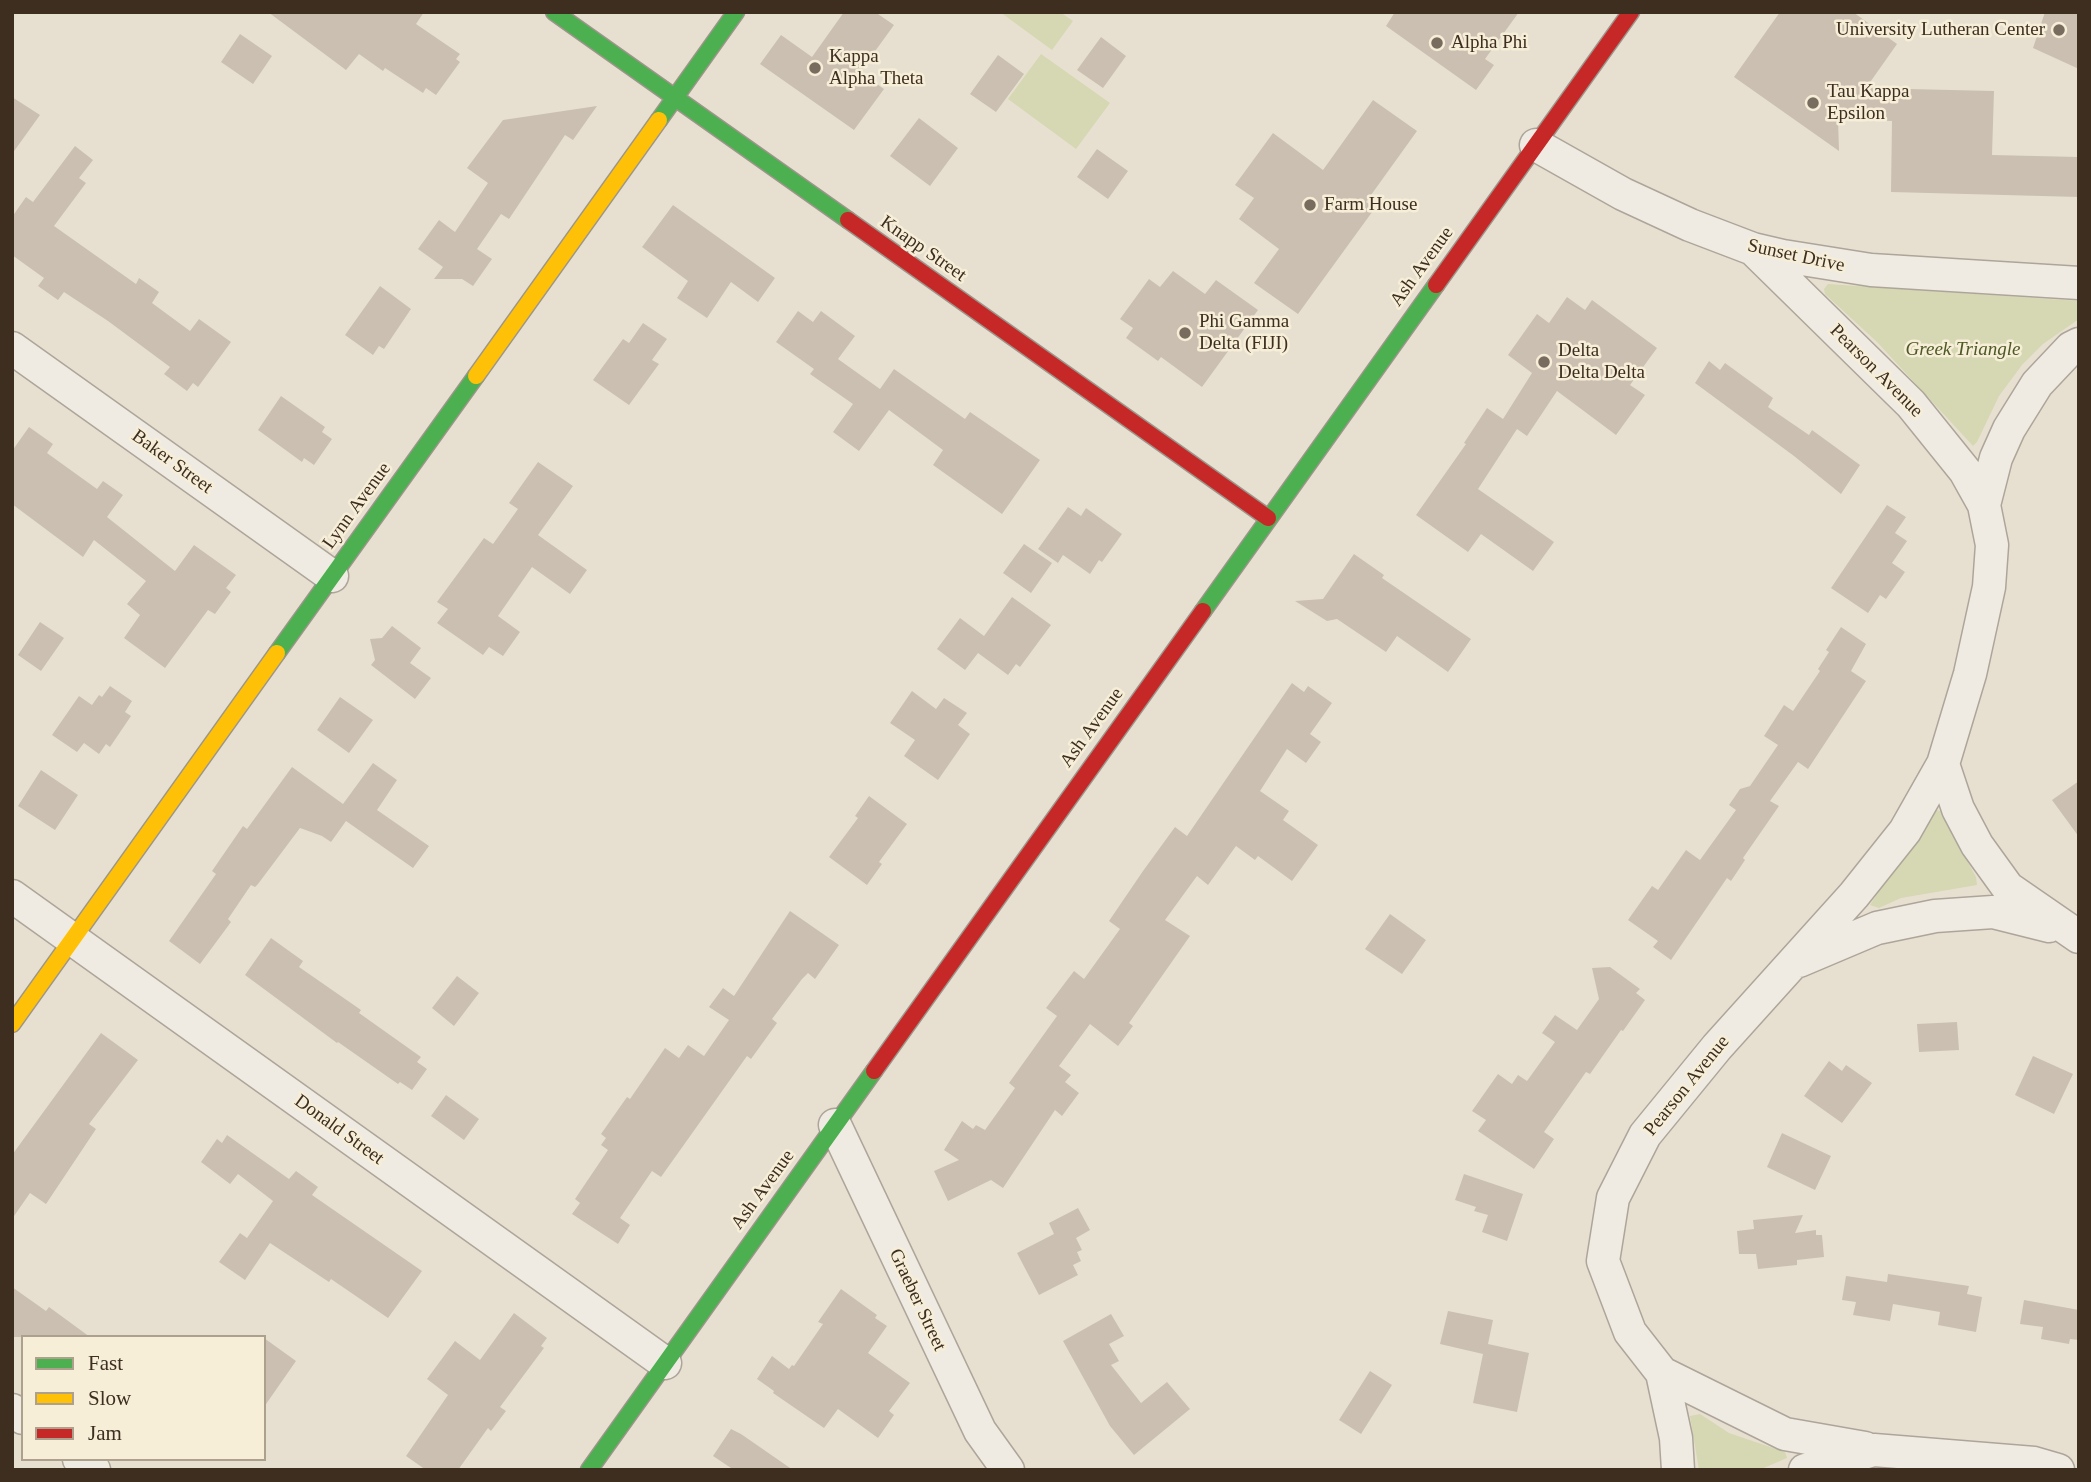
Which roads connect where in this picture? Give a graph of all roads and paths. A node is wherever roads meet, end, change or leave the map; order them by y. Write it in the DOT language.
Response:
graph roads {
  1 [pos="554,12"];
  2 [pos="736,12"];
  3 [pos="1631,12"];
  4 [pos="674,99"];
  5 [pos="1536,145"];
  6 [pos="1753,249"];
  7 [pos="2079,283"];
  8 [pos="2079,344"];
  9 [pos="12,348"];
  10 [pos="1984,505"];
  11 [pos="1268,518"];
  12 [pos="332,576"];
  13 [pos="1943,764"];
  14 [pos="12,897"];
  15 [pos="2073,934"];
  16 [pos="73,940"];
  17 [pos="1791,965"];
  18 [pos="12,1024"];
  19 [pos="835,1125"];
  20 [pos="665,1363"];
  21 [pos="1662,1373"];
  22 [pos="1874,1450"];
  23 [pos="986,1456"];
  24 [pos="589,1470"];
  25 [pos="1008,1470"];
  26 [pos="1678,1470"];
  27 [pos="1805,1470"];
  28 [pos="2058,1470"];
  1 -- 4 [label="street, Knapp Street"];
  2 -- 4 [label="street, Lynn Avenue"];
  3 -- 5 [label="street, Ash Avenue"];
  4 -- 11 [label="street, Knapp Street"];
  4 -- 12 [label="street, Lynn Avenue"];
  5 -- 6 [label="street, Sunset Drive"];
  5 -- 11 [label="street, Ash Avenue"];
  6 -- 7 [label="street, Sunset Drive"];
  6 -- 10 [label="street, Pearson Avenue"];
  8 -- 10 [label="street, Pearson Avenue"];
  9 -- 12 [label="street, Baker Street"];
  10 -- 13 [label="street, Pearson Avenue"];
  11 -- 19 [label="street, Ash Avenue"];
  12 -- 16 [label="street, Lynn Avenue"];
  13 -- 15 [label="street, Pearson Avenue"];
  13 -- 17 [label="street, Pearson Avenue"];
  14 -- 16 [label="street, Donald Street"];
  15 -- 17 [label="street, Pearson Avenue"];
  16 -- 18 [label="street, Lynn Avenue"];
  16 -- 20 [label="street, Donald Street"];
  17 -- 21 [label="street, Pearson Avenue"];
  19 -- 20 [label="street, Ash Avenue"];
  19 -- 23 [label="street, Graeber Street"];
  20 -- 24 [label="street, Ash Avenue"];
  21 -- 22 [label="street, Pearson Avenue"];
  21 -- 26 [label="street, Pearson Avenue"];
  22 -- 27 [label="street"];
  22 -- 28 [label="street, Pearson Avenue"];
  23 -- 25 [label="street, Graeber Street"];
}
